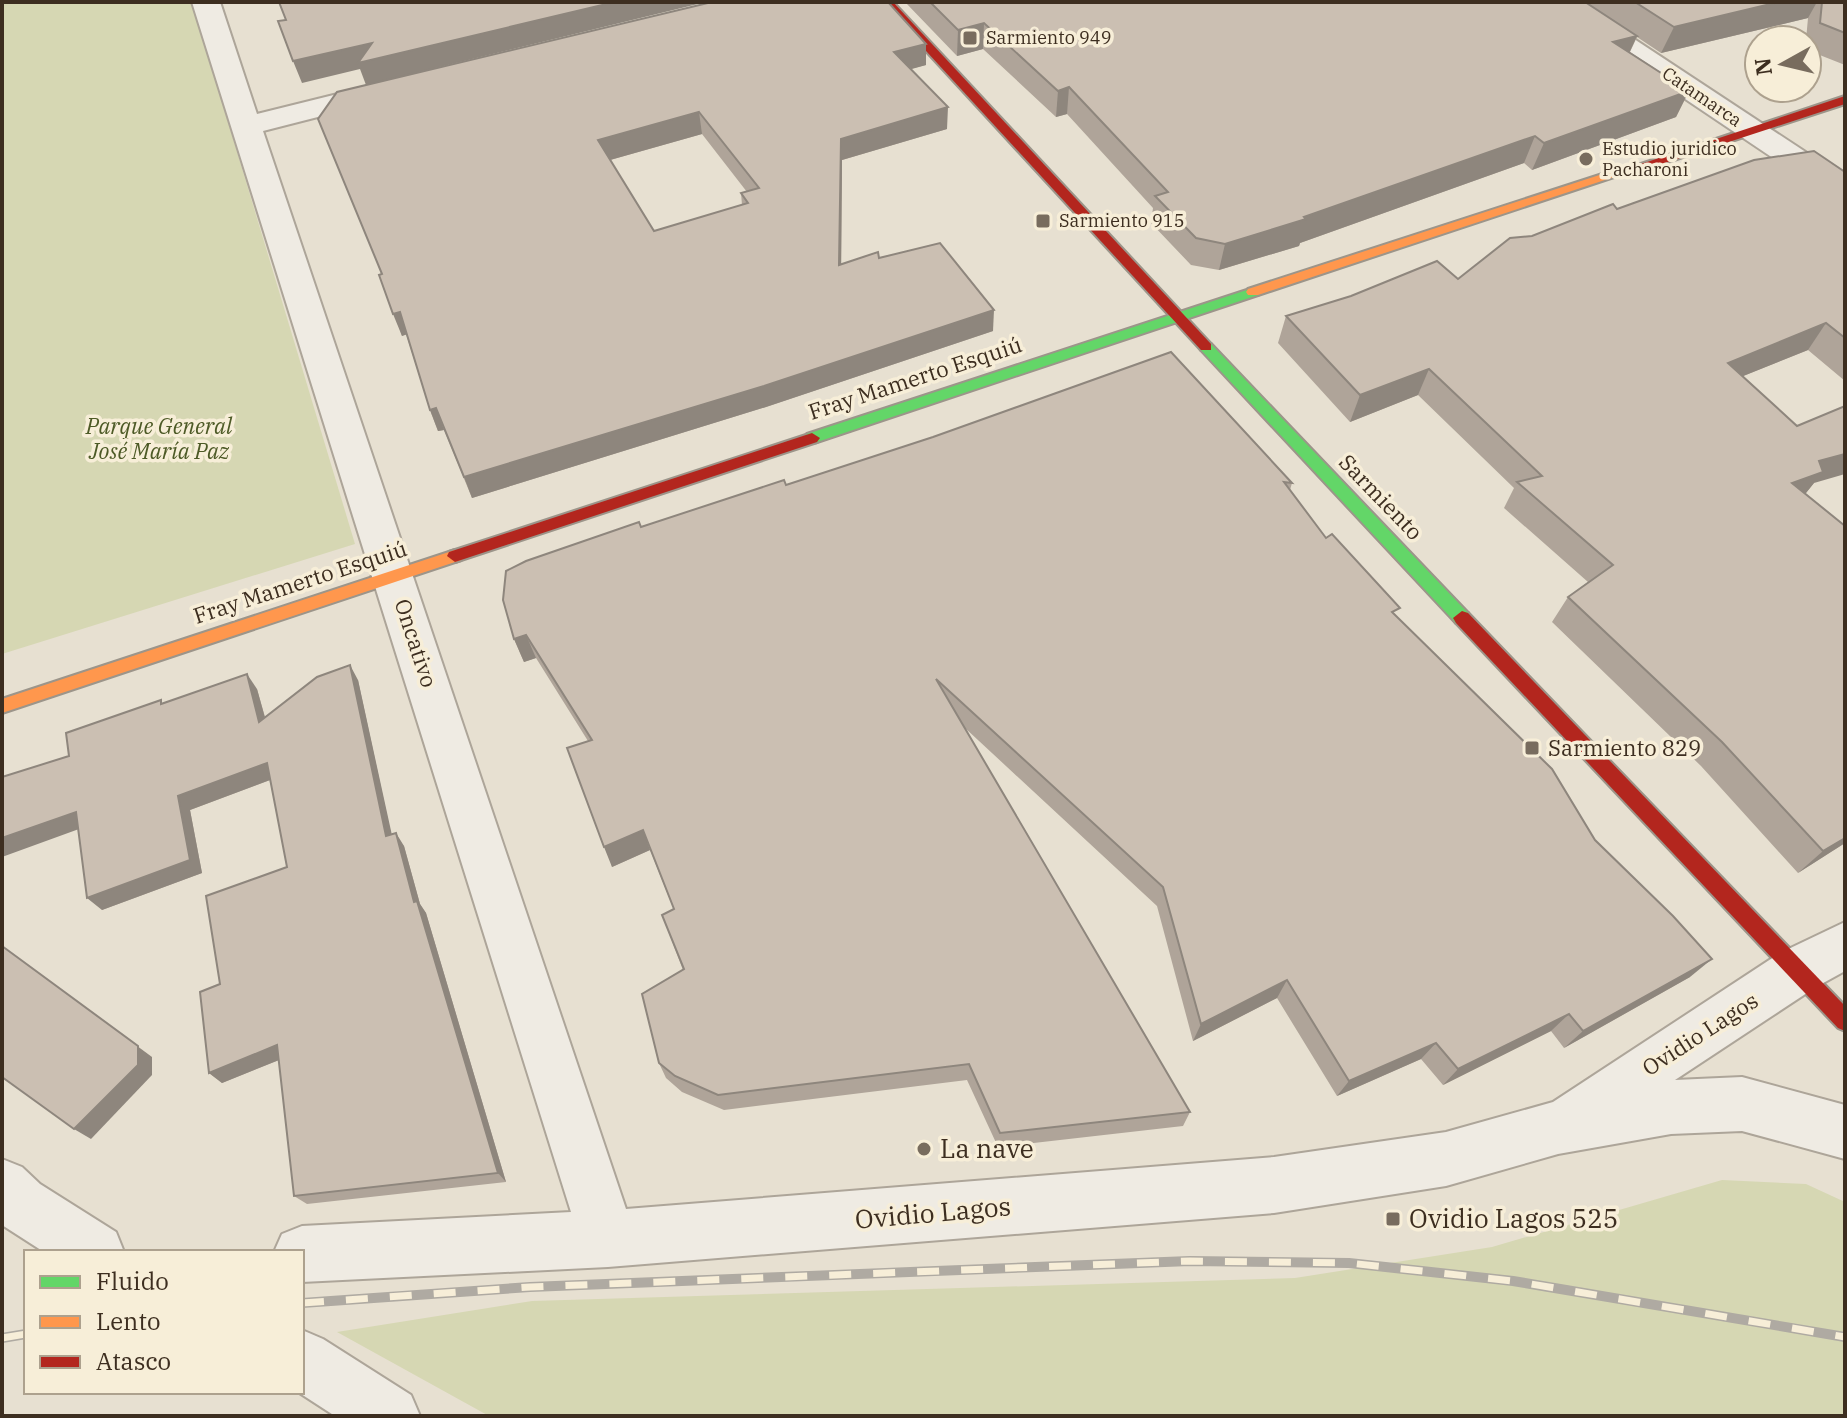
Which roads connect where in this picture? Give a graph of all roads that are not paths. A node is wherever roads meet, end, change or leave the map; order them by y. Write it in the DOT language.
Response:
graph roads {
  1 [pos="206,2"];
  2 [pos="887,2"];
  3 [pos="1560,2"];
  4 [pos="414,84"];
  5 [pos="1845,100"];
  6 [pos="245,126"];
  7 [pos="1753,130"];
  8 [pos="1845,192"];
  9 [pos="1177,317"];
  10 [pos="394,576"];
  11 [pos="2,706"];
  12 [pos="1845,945"];
  13 [pos="1798,970"];
  14 [pos="1845,1021"];
  15 [pos="1558,1127"];
  16 [pos="1845,1132"];
  17 [pos="2,1187"];
  18 [pos="608,1239"];
  19 [pos="93,1250"];
  20 [pos="304,1254"];
  21 [pos="304,1361"];
  22 [pos="390,1416"];
  1 -- 6 [label="street, Oncativo"];
  2 -- 9 [label="street, Sarmiento"];
  3 -- 7 [label="street, Catamarca"];
  4 -- 6 [label="street"];
  5 -- 7 [label="street, Fray Mamerto Esquiú"];
  6 -- 10 [label="street, Oncativo"];
  7 -- 8 [label="street, Catamarca"];
  7 -- 9 [label="street, Fray Mamerto Esquiú"];
  9 -- 10 [label="street, Fray Mamerto Esquiú"];
  9 -- 13 [label="street, Sarmiento"];
  10 -- 11 [label="street, Fray Mamerto Esquiú"];
  10 -- 18 [label="street, Oncativo"];
  12 -- 13 [label="street, Ovidio Lagos"];
  13 -- 14 [label="street, Sarmiento"];
  13 -- 15 [label="street, Ovidio Lagos"];
  15 -- 16 [label="street, Ovidio Lagos"];
  15 -- 18 [label="street, Ovidio Lagos"];
  17 -- 19 [label="street"];
  18 -- 20 [label="street, Ovidio Lagos"];
  21 -- 22 [label="street"];
}
